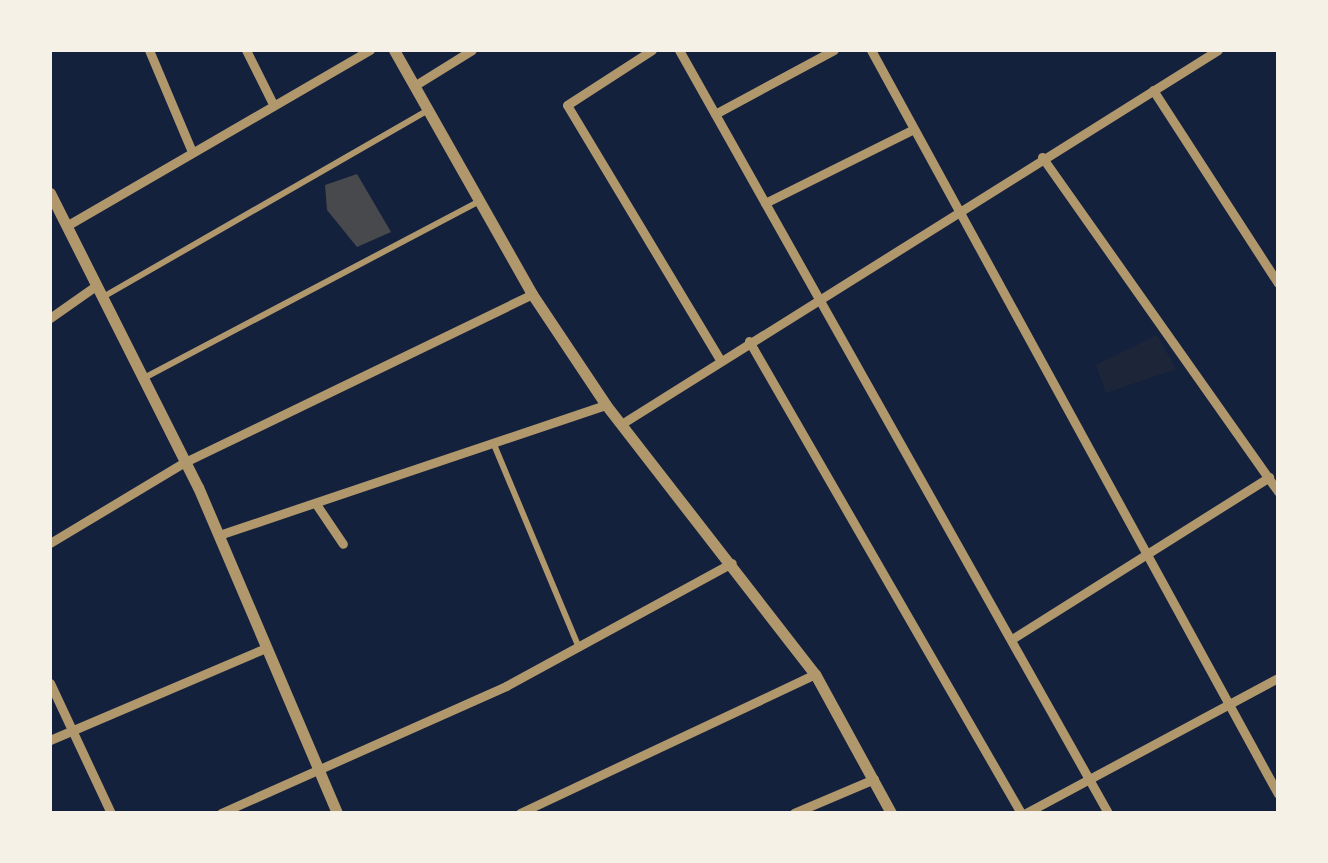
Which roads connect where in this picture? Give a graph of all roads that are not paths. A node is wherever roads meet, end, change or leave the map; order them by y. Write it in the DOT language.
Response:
graph roads {
  1 [pos="149,50"];
  2 [pos="246,50"];
  3 [pos="370,50"];
  4 [pos="394,50"];
  5 [pos="472,50"];
  6 [pos="652,50"];
  7 [pos="679,50"];
  8 [pos="834,50"];
  9 [pos="872,50"];
  10 [pos="1218,50"];
  11 [pos="414,86"];
  12 [pos="1153,90"];
  13 [pos="273,104"];
  14 [pos="428,110"];
  15 [pos="715,114"];
  16 [pos="912,130"];
  17 [pos="192,152"];
  18 [pos="1042,157"];
  19 [pos="50,193"];
  20 [pos="476,203"];
  21 [pos="765,203"];
  22 [pos="952,212"];
  23 [pos="68,225"];
  24 [pos="1278,283"];
  25 [pos="100,291"];
  26 [pos="532,294"];
  27 [pos="818,298"];
  28 [pos="50,318"];
  29 [pos="749,341"];
  30 [pos="720,360"];
  31 [pos="144,378"];
  32 [pos="606,405"];
  33 [pos="623,423"];
  34 [pos="495,446"];
  35 [pos="186,462"];
  36 [pos="1269,477"];
  37 [pos="1278,492"];
  38 [pos="316,504"];
  39 [pos="218,535"];
  40 [pos="50,543"];
  41 [pos="343,544"];
  42 [pos="1146,554"];
  43 [pos="732,562"];
  44 [pos="1012,639"];
  45 [pos="266,648"];
  46 [pos="579,649"];
  47 [pos="815,674"];
  48 [pos="1278,678"];
  49 [pos="50,683"];
  50 [pos="1224,707"];
  51 [pos="71,731"];
  52 [pos="50,740"];
  53 [pos="321,774"];
  54 [pos="874,779"];
  55 [pos="1089,779"];
  56 [pos="1278,794"];
  57 [pos="111,813"];
  58 [pos="221,813"];
  59 [pos="336,813"];
  60 [pos="520,813"];
  61 [pos="794,813"];
  62 [pos="890,813"];
  63 [pos="1023,813"];
  64 [pos="1108,813"];
  1 -- 17 [label="street"];
  2 -- 13 [label="street"];
  3 -- 13 [label="street"];
  4 -- 11 [label="street"];
  5 -- 11 [label="street"];
  6 -- 30 [label="street"];
  7 -- 15 [label="street"];
  8 -- 15 [label="street"];
  9 -- 16 [label="street"];
  10 -- 12 [label="street"];
  11 -- 14 [label="street"];
  12 -- 18 [label="street"];
  12 -- 24 [label="street"];
  13 -- 17 [label="street"];
  14 -- 20 [label="street"];
  14 -- 25 [label="street"];
  15 -- 21 [label="street"];
  16 -- 21 [label="street"];
  16 -- 22 [label="street"];
  17 -- 23 [label="street"];
  18 -- 22 [label="street"];
  18 -- 36 [label="street"];
  19 -- 23 [label="street"];
  20 -- 26 [label="street"];
  20 -- 31 [label="street"];
  21 -- 27 [label="street"];
  22 -- 27 [label="street"];
  22 -- 42 [label="street"];
  23 -- 25 [label="street"];
  25 -- 28 [label="street"];
  25 -- 31 [label="street"];
  26 -- 32 [label="street"];
  26 -- 35 [label="street"];
  27 -- 29 [label="street"];
  27 -- 44 [label="street"];
  29 -- 30 [label="street"];
  29 -- 63 [label="street"];
  30 -- 33 [label="street"];
  31 -- 35 [label="street"];
  32 -- 33 [label="street"];
  32 -- 34 [label="street"];
  33 -- 43 [label="street"];
  34 -- 38 [label="street"];
  34 -- 46 [label="street"];
  35 -- 39 [label="street"];
  35 -- 40 [label="street"];
  36 -- 37 [label="street"];
  36 -- 42 [label="street"];
  38 -- 39 [label="street"];
  38 -- 41 [label="street"];
  39 -- 45 [label="street"];
  42 -- 44 [label="street"];
  42 -- 50 [label="street"];
  43 -- 46 [label="street"];
  43 -- 47 [label="street"];
  44 -- 55 [label="street"];
  45 -- 51 [label="street"];
  45 -- 53 [label="street"];
  46 -- 53 [label="street"];
  47 -- 54 [label="street"];
  47 -- 60 [label="street"];
  48 -- 50 [label="street"];
  49 -- 51 [label="street"];
  50 -- 55 [label="street"];
  50 -- 56 [label="street"];
  51 -- 52 [label="street"];
  51 -- 57 [label="street"];
  53 -- 58 [label="street"];
  53 -- 59 [label="street"];
  54 -- 61 [label="street"];
  54 -- 62 [label="street"];
  55 -- 63 [label="street"];
  55 -- 64 [label="street"];
}
